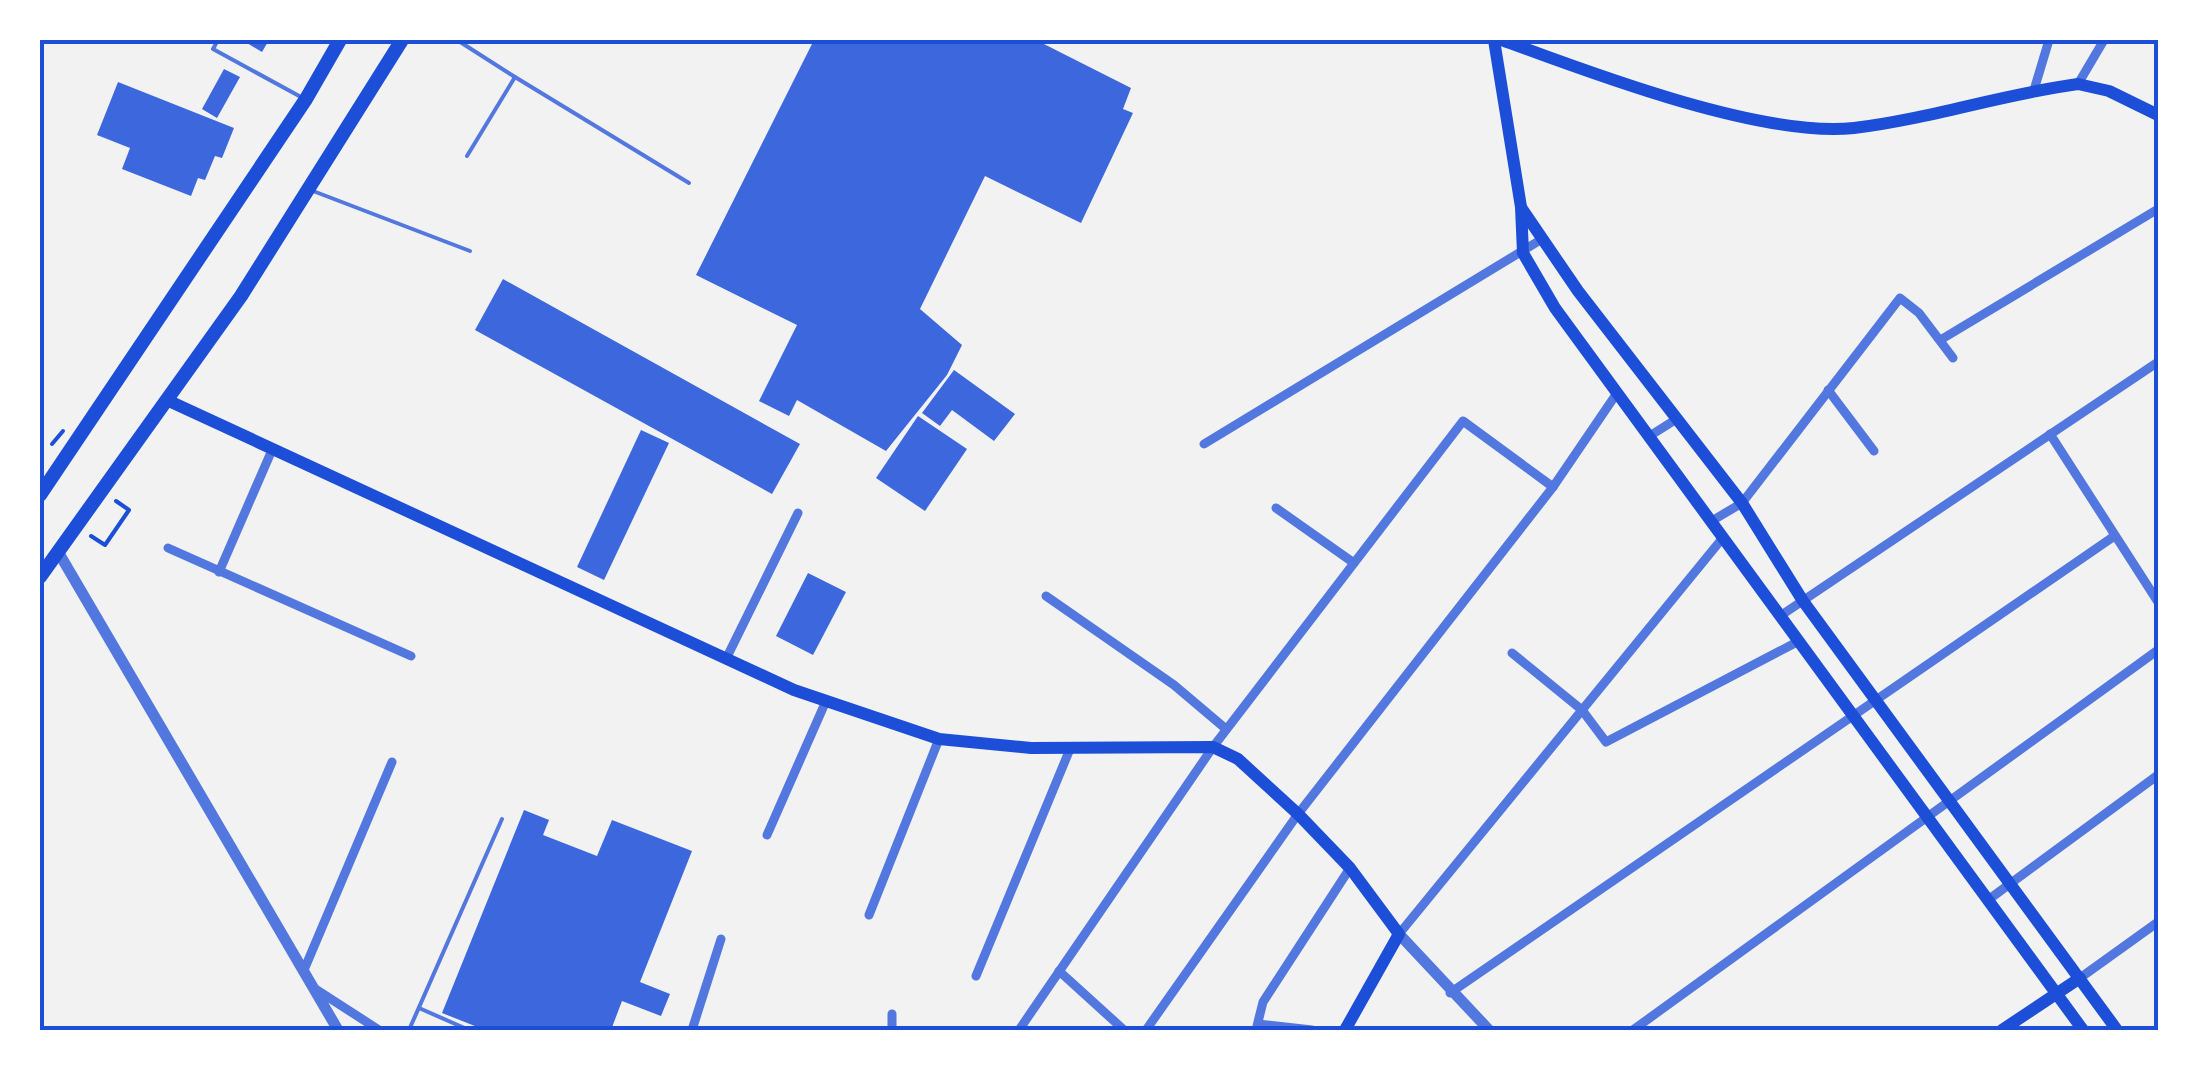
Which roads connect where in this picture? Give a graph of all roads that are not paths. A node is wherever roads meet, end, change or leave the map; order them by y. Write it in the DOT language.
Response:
graph roads {
  1 [pos="218,40"];
  2 [pos="340,40"];
  3 [pos="402,40"];
  4 [pos="458,40"];
  5 [pos="1494,40"];
  6 [pos="1502,40"];
  7 [pos="2048,40"];
  8 [pos="2104,40"];
  9 [pos="515,77"];
  10 [pos="2078,84"];
  11 [pos="2034,90"];
  12 [pos="306,99"];
  13 [pos="2158,115"];
  14 [pos="467,156"];
  15 [pos="689,183"];
  16 [pos="308,190"];
  17 [pos="1520,207"];
  18 [pos="2158,209"];
  19 [pos="1542,240"];
  20 [pos="470,251"];
  21 [pos="1523,253"];
  22 [pos="1942,339"];
  23 [pos="1953,358"];
  24 [pos="2156,366"];
  25 [pos="1828,390"];
  26 [pos="1617,393"];
  27 [pos="168,401"];
  28 [pos="1676,420"];
  29 [pos="2050,434"];
  30 [pos="1648,437"];
  31 [pos="1204,444"];
  32 [pos="272,450"];
  33 [pos="1874,452"];
  34 [pos="1553,487"];
  35 [pos="40,495"];
  36 [pos="1742,504"];
  37 [pos="1276,508"];
  38 [pos="798,513"];
  39 [pos="1709,522"];
  40 [pos="2113,538"];
  41 [pos="1721,540"];
  42 [pos="168,548"];
  43 [pos="60,554"];
  44 [pos="1354,563"];
  45 [pos="219,572"];
  46 [pos="40,577"];
  47 [pos="1046,596"];
  48 [pos="1803,600"];
  49 [pos="2158,602"];
  50 [pos="1780,616"];
  51 [pos="1799,641"];
  52 [pos="2158,650"];
  53 [pos="1512,653"];
  54 [pos="411,656"];
  55 [pos="726,659"];
  56 [pos="826,701"];
  57 [pos="1877,704"];
  58 [pos="1582,710"];
  59 [pos="1854,719"];
  60 [pos="1226,729"];
  61 [pos="939,738"];
  62 [pos="1213,747"];
  63 [pos="1070,749"];
  64 [pos="392,762"];
  65 [pos="2158,775"];
  66 [pos="1948,800"];
  67 [pos="1298,814"];
  68 [pos="1925,818"];
  69 [pos="502,819"];
  70 [pos="767,835"];
  71 [pos="1350,868"];
  72 [pos="2011,880"];
  73 [pos="1988,900"];
  74 [pos="869,915"];
  75 [pos="2158,922"];
  76 [pos="1398,934"];
  77 [pos="720,940"];
  78 [pos="304,970"];
  79 [pos="1059,971"];
  80 [pos="976,976"];
  81 [pos="2080,978"];
  82 [pos="314,989"];
  83 [pos="2058,993"];
  84 [pos="1450,994"];
  85 [pos="419,1008"];
  86 [pos="892,1014"];
  87 [pos="1257,1027"];
  88 [pos="338,1030"];
  89 [pos="379,1030"];
  90 [pos="409,1030"];
  91 [pos="469,1030"];
  92 [pos="692,1030"];
  93 [pos="892,1030"];
  94 [pos="1019,1030"];
  95 [pos="1124,1030"];
  96 [pos="1146,1030"];
  97 [pos="1312,1030"];
  98 [pos="1345,1030"];
  99 [pos="1489,1030"];
  100 [pos="1633,1030"];
  101 [pos="2002,1030"];
  102 [pos="2083,1030"];
  103 [pos="2118,1030"];
  1 -- 12 [label="lane"];
  2 -- 12 [label="main road"];
  3 -- 16 [label="main road"];
  4 -- 9 [label="lane"];
  5 -- 17 [label="main road"];
  6 -- 11 [label="main road"];
  7 -- 11 [label="street"];
  8 -- 10 [label="street"];
  9 -- 14 [label="lane"];
  9 -- 15 [label="lane"];
  10 -- 11 [label="main road"];
  10 -- 13 [label="main road"];
  12 -- 35 [label="main road"];
  16 -- 20 [label="lane"];
  16 -- 27 [label="main road"];
  17 -- 19 [label="main road"];
  17 -- 21 [label="main road"];
  18 -- 22 [label="street"];
  19 -- 21 [label="street"];
  19 -- 28 [label="main road"];
  21 -- 26 [label="main road"];
  21 -- 31 [label="street"];
  22 -- 23 [label="street"];
  22 -- 25 [label="street"];
  24 -- 29 [label="street"];
  25 -- 33 [label="street"];
  25 -- 36 [label="street"];
  26 -- 30 [label="main road"];
  26 -- 34 [label="street"];
  27 -- 32 [label="main road"];
  27 -- 43 [label="main road"];
  28 -- 30 [label="street"];
  28 -- 36 [label="main road"];
  29 -- 40 [label="street"];
  29 -- 48 [label="street"];
  30 -- 39 [label="main road"];
  32 -- 45 [label="street"];
  32 -- 55 [label="main road"];
  34 -- 44 [label="street"];
  34 -- 67 [label="street"];
  36 -- 39 [label="street"];
  36 -- 48 [label="main road"];
  37 -- 44 [label="street"];
  38 -- 55 [label="street"];
  39 -- 41 [label="main road"];
  40 -- 49 [label="street"];
  40 -- 57 [label="street"];
  41 -- 50 [label="main road"];
  41 -- 58 [label="street"];
  42 -- 45 [label="street"];
  43 -- 46 [label="main road"];
  43 -- 78 [label="street"];
  44 -- 60 [label="street"];
  45 -- 54 [label="street"];
  47 -- 60 [label="street"];
  48 -- 50 [label="street"];
  48 -- 57 [label="main road"];
  50 -- 51 [label="main road"];
  51 -- 58 [label="street"];
  51 -- 59 [label="main road"];
  52 -- 66 [label="street"];
  53 -- 58 [label="street"];
  55 -- 56 [label="main road"];
  56 -- 61 [label="main road"];
  56 -- 70 [label="street"];
  57 -- 59 [label="street"];
  57 -- 66 [label="main road"];
  58 -- 76 [label="street"];
  59 -- 68 [label="main road"];
  59 -- 84 [label="street"];
  60 -- 62 [label="street"];
  61 -- 63 [label="main road"];
  61 -- 74 [label="street"];
  62 -- 63 [label="main road"];
  62 -- 67 [label="main road"];
  62 -- 79 [label="street"];
  63 -- 80 [label="street"];
  64 -- 78 [label="street"];
  65 -- 72 [label="street"];
  66 -- 68 [label="street"];
  66 -- 72 [label="main road"];
  67 -- 71 [label="main road"];
  67 -- 96 [label="street"];
  68 -- 73 [label="main road"];
  68 -- 100 [label="street"];
  69 -- 85 [label="lane"];
  71 -- 76 [label="main road"];
  71 -- 87 [label="street"];
  72 -- 73 [label="street"];
  72 -- 81 [label="main road"];
  73 -- 83 [label="main road"];
  75 -- 81 [label="street"];
  76 -- 84 [label="street"];
  76 -- 98 [label="main road"];
  77 -- 92 [label="street"];
  78 -- 82 [label="street"];
  79 -- 94 [label="street"];
  79 -- 95 [label="street"];
  81 -- 83 [label="main road"];
  81 -- 103 [label="main road"];
  82 -- 88 [label="street"];
  82 -- 89 [label="street"];
  83 -- 101 [label="main road"];
  83 -- 102 [label="main road"];
  84 -- 99 [label="street"];
  85 -- 90 [label="lane"];
  85 -- 91 [label="lane"];
  86 -- 93 [label="street"];
  87 -- 97 [label="street"];
}
